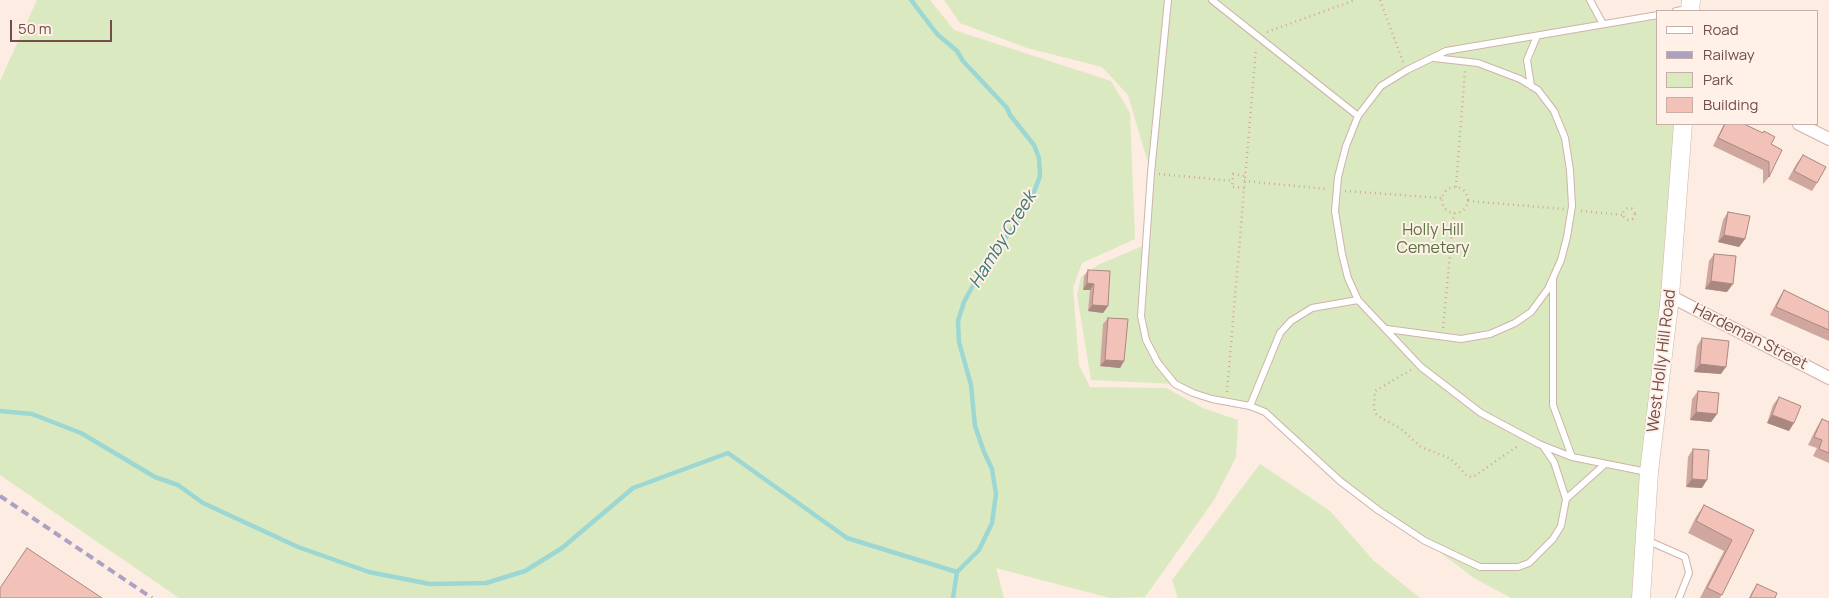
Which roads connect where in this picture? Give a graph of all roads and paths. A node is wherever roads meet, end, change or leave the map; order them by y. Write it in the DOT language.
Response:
graph roads {
  1 [pos="1168,0"];
  2 [pos="1212,0"];
  3 [pos="1355,0"];
  4 [pos="1380,0"];
  5 [pos="1590,0"];
  6 [pos="1656,14"];
  7 [pos="1603,24"];
  8 [pos="1257,36"];
  9 [pos="1537,36"];
  10 [pos="1433,58"];
  11 [pos="1466,62"];
  12 [pos="1407,70"];
  13 [pos="1531,86"];
  14 [pos="1358,116"];
  15 [pos="1683,125"];
  16 [pos="1801,125"];
  17 [pos="1829,139"];
  18 [pos="1151,173"];
  19 [pos="1245,176"];
  20 [pos="1233,181"];
  21 [pos="1244,181"];
  22 [pos="1456,187"];
  23 [pos="1244,188"];
  24 [pos="1337,190"];
  25 [pos="1442,198"];
  26 [pos="1468,201"];
  27 [pos="1571,210"];
  28 [pos="1454,213"];
  29 [pos="1623,215"];
  30 [pos="1553,277"];
  31 [pos="1670,296"];
  32 [pos="1358,300"];
  33 [pos="1387,329"];
  34 [pos="1442,338"];
  35 [pos="1418,365"];
  36 [pos="1829,378"];
  37 [pos="1226,402"];
  38 [pos="1250,406"];
  39 [pos="1528,438"];
  40 [pos="1543,446"];
  41 [pos="1572,458"];
  42 [pos="1604,465"];
  43 [pos="1648,472"];
  44 [pos="1566,499"];
  45 [pos="1644,540"];
  46 [pos="1641,598"];
  47 [pos="1679,598"];
  1 -- 18 [label="lane"];
  2 -- 8 [label="lane"];
  3 -- 8 [label="path"];
  4 -- 12 [label="path"];
  5 -- 7 [label="lane"];
  6 -- 7 [label="lane"];
  7 -- 9 [label="lane"];
  8 -- 14 [label="lane"];
  8 -- 19 [label="path"];
  9 -- 10 [label="lane"];
  9 -- 13 [label="lane"];
  10 -- 11 [label="lane"];
  10 -- 12 [label="lane"];
  11 -- 13 [label="lane"];
  11 -- 22 [label="path"];
  12 -- 14 [label="lane"];
  13 -- 27 [label="lane"];
  14 -- 24 [label="lane"];
  15 -- 31 [label="street, West Holly Hill Road"];
  16 -- 17 [label="street"];
  18 -- 20 [label="path"];
  18 -- 37 [label="lane"];
  19 -- 20 [label="path"];
  19 -- 21 [label="path"];
  20 -- 23 [label="path"];
  21 -- 23 [label="path"];
  21 -- 24 [label="path"];
  22 -- 25 [label="path"];
  22 -- 26 [label="path"];
  23 -- 37 [label="path"];
  24 -- 25 [label="path"];
  24 -- 32 [label="lane"];
  25 -- 28 [label="path"];
  26 -- 27 [label="path"];
  26 -- 28 [label="path"];
  27 -- 29 [label="path"];
  27 -- 30 [label="lane"];
  28 -- 34 [label="path"];
  29 -- 29 [label="path"];
  30 -- 34 [label="lane"];
  30 -- 41 [label="lane"];
  31 -- 36 [label="street, Hardeman Street"];
  31 -- 43 [label="street, West Holly Hill Road"];
  32 -- 33 [label="lane"];
  32 -- 38 [label="lane"];
  33 -- 34 [label="lane"];
  33 -- 35 [label="lane"];
  35 -- 39 [label="lane"];
  35 -- 39 [label="path"];
  37 -- 38 [label="lane"];
  38 -- 44 [label="lane"];
  39 -- 40 [label="lane"];
  40 -- 41 [label="lane"];
  40 -- 44 [label="lane"];
  41 -- 42 [label="lane"];
  42 -- 43 [label="lane"];
  42 -- 44 [label="lane"];
  43 -- 45 [label="street, West Holly Hill Road"];
  45 -- 46 [label="street, West Holly Hill Road"];
  45 -- 47 [label="lane"];
}
